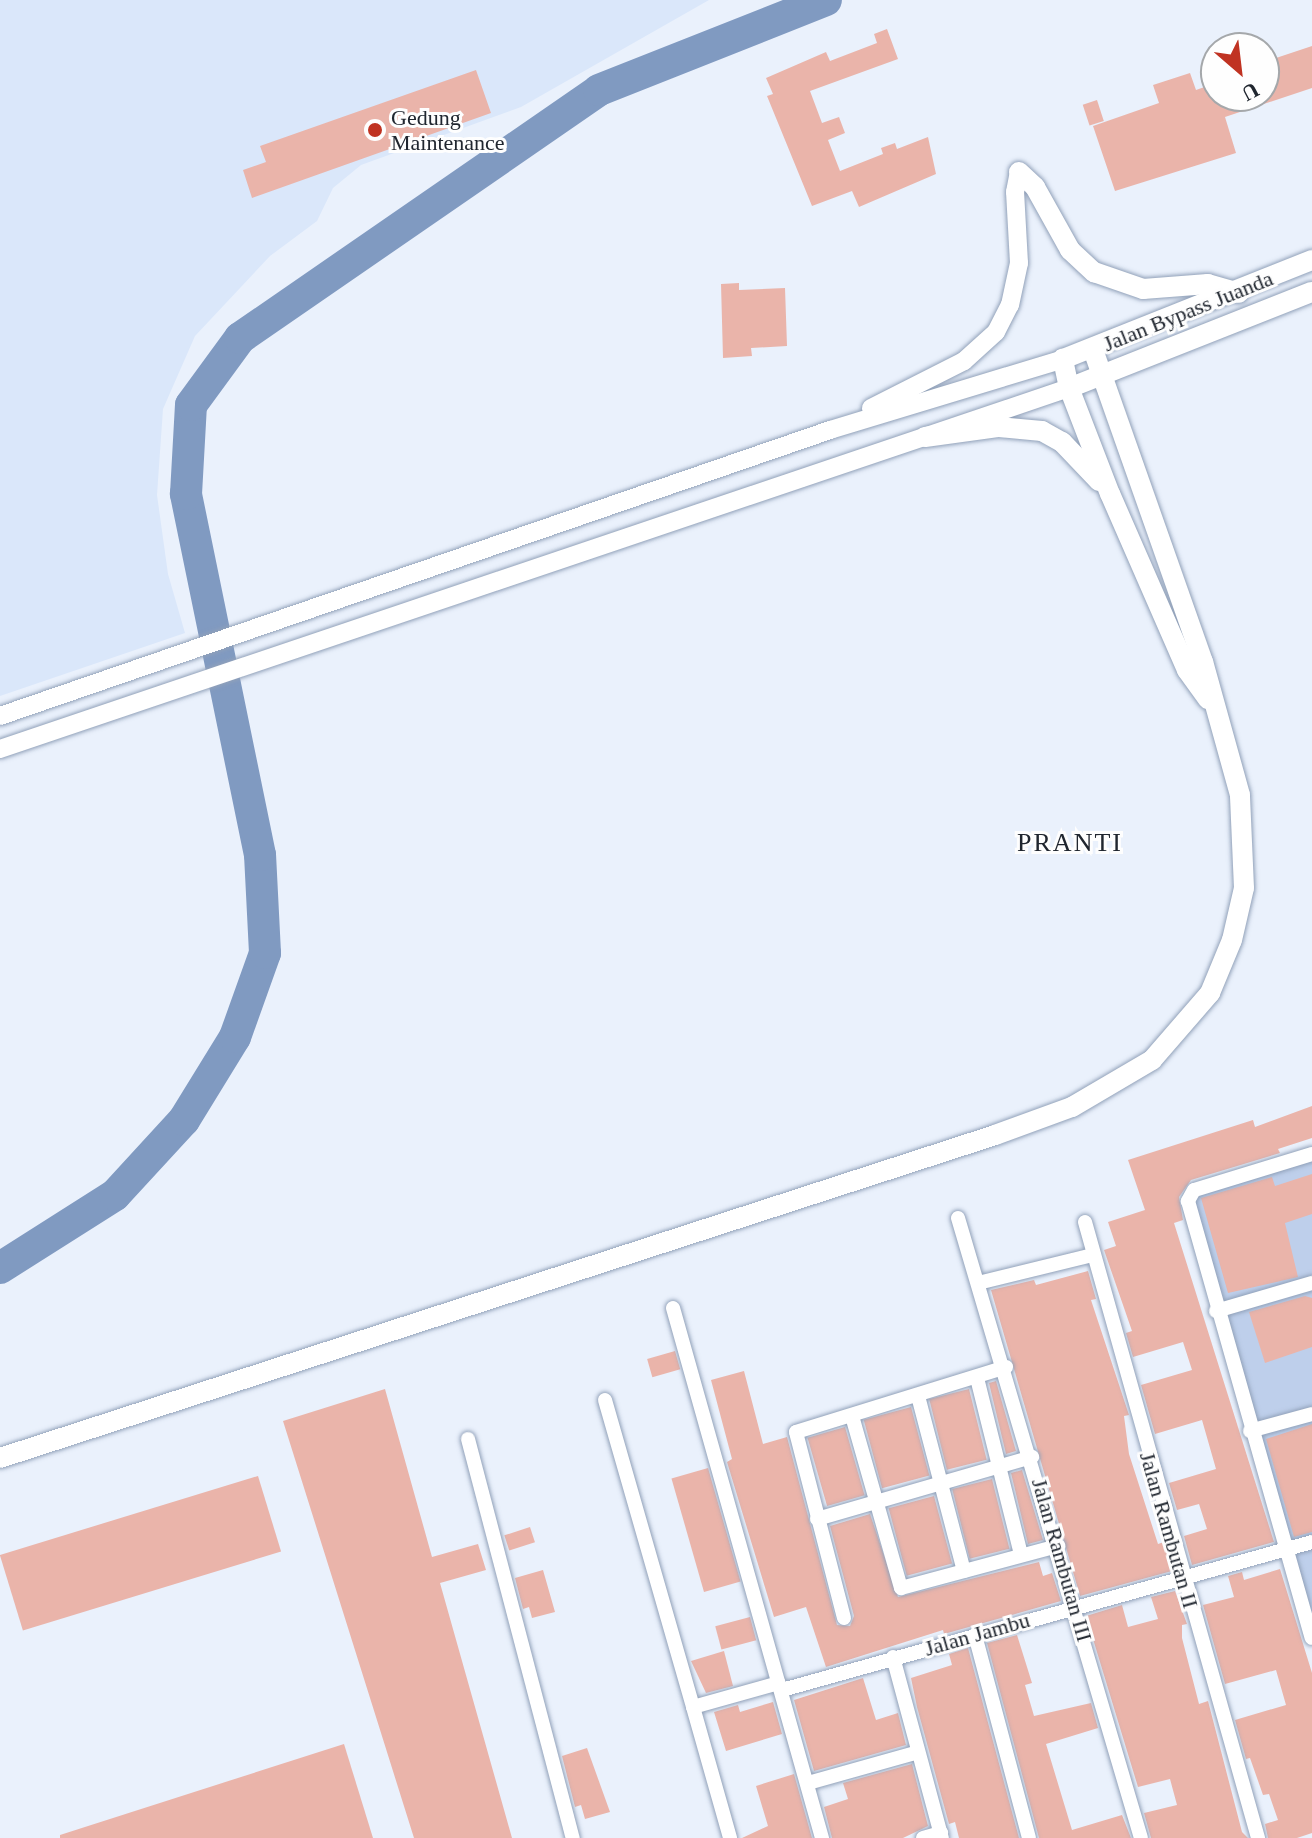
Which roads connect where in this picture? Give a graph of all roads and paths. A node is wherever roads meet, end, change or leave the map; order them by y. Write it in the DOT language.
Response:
graph roads {
  1 [pos="1019,172"];
  2 [pos="1312,260"];
  3 [pos="1312,292"];
  4 [pos="1239,293"];
  5 [pos="1093,349"];
  6 [pos="1063,359"];
  7 [pos="1106,375"];
  8 [pos="1069,388"];
  9 [pos="830,430"];
  10 [pos="925,437"];
  11 [pos="1110,494"];
  12 [pos="1217,712"];
  13 [pos="0,716"];
  14 [pos="0,749"];
  15 [pos="1312,1154"];
  16 [pos="958,1218"];
  17 [pos="1085,1222"];
  18 [pos="1093,1255"];
  19 [pos="978,1283"];
  20 [pos="1312,1283"];
  21 [pos="673,1308"];
  22 [pos="1216,1311"];
  23 [pos="1006,1367"];
  24 [pos="977,1378"];
  25 [pos="918,1396"];
  26 [pos="605,1400"];
  27 [pos="1312,1414"];
  28 [pos="852,1416"];
  29 [pos="1250,1431"];
  30 [pos="468,1439"];
  31 [pos="1032,1457"];
  32 [pos="0,1458"];
  33 [pos="998,1466"];
  34 [pos="940,1483"];
  35 [pos="875,1502"];
  36 [pos="817,1519"];
  37 [pos="1312,1542"];
  38 [pos="1058,1546"];
  39 [pos="1285,1550"];
  40 [pos="1021,1555"];
  41 [pos="964,1571"];
  42 [pos="1183,1580"];
  43 [pos="1075,1605"];
  44 [pos="844,1618"];
  45 [pos="975,1635"];
  46 [pos="1312,1638"];
  47 [pos="893,1657"];
  48 [pos="781,1686"];
  49 [pos="693,1707"];
  50 [pos="918,1752"];
  51 [pos="808,1783"];
  52 [pos="942,1836"];
  53 [pos="573,1838"];
  54 [pos="730,1838"];
  55 [pos="822,1838"];
  56 [pos="923,1838"];
  57 [pos="1029,1838"];
  58 [pos="1141,1838"];
  59 [pos="1258,1838"];
  1 -- 4 [label="main road"];
  1 -- 9 [label="street"];
  2 -- 4 [label="main road, Jalan Bypass Juanda"];
  3 -- 7 [label="main road, Jalan Bypass Juanda"];
  4 -- 5 [label="main road, Jalan Bypass Juanda"];
  5 -- 6 [label="main road, Jalan Bypass Juanda"];
  5 -- 7 [label="main road"];
  6 -- 8 [label="main road"];
  6 -- 9 [label="street"];
  7 -- 8 [label="main road, Jalan Bypass Juanda"];
  7 -- 12 [label="main road"];
  8 -- 10 [label="street"];
  8 -- 11 [label="main road"];
  9 -- 13 [label="street"];
  10 -- 11 [label="main road"];
  10 -- 14 [label="street"];
  11 -- 12 [label="main road"];
  12 -- 32 [label="main road"];
  15 -- 22 [label="street"];
  16 -- 19 [label="street, Jalan Rambutan III"];
  17 -- 18 [label="street, Jalan Rambutan II"];
  18 -- 19 [label="street"];
  18 -- 42 [label="street, Jalan Rambutan II"];
  19 -- 23 [label="street, Jalan Rambutan III"];
  20 -- 22 [label="street"];
  21 -- 48 [label="street"];
  22 -- 29 [label="street"];
  23 -- 24 [label="street"];
  23 -- 31 [label="street, Jalan Rambutan III"];
  24 -- 25 [label="street"];
  24 -- 33 [label="street"];
  25 -- 28 [label="street"];
  25 -- 34 [label="street"];
  26 -- 49 [label="street"];
  27 -- 29 [label="street"];
  28 -- 35 [label="street"];
  28 -- 36 [label="street"];
  29 -- 39 [label="street"];
  30 -- 53 [label="street"];
  31 -- 33 [label="street"];
  31 -- 38 [label="street, Jalan Rambutan III"];
  33 -- 34 [label="street"];
  33 -- 40 [label="street"];
  34 -- 35 [label="street"];
  34 -- 41 [label="street"];
  35 -- 36 [label="street"];
  35 -- 41 [label="street"];
  36 -- 44 [label="street"];
  37 -- 39 [label="street, Jalan Jambu"];
  38 -- 40 [label="street"];
  38 -- 43 [label="street, Jalan Rambutan III"];
  39 -- 42 [label="street, Jalan Jambu"];
  39 -- 46 [label="street"];
  40 -- 41 [label="street"];
  42 -- 43 [label="street, Jalan Jambu"];
  42 -- 59 [label="street, Jalan Rambutan II"];
  43 -- 45 [label="street, Jalan Jambu"];
  43 -- 58 [label="street, Jalan Rambutan III"];
  45 -- 47 [label="street, Jalan Jambu"];
  45 -- 57 [label="street"];
  47 -- 48 [label="street, Jalan Jambu"];
  47 -- 50 [label="street"];
  48 -- 49 [label="street, Jalan Jambu"];
  48 -- 51 [label="street"];
  49 -- 54 [label="street"];
  50 -- 51 [label="street"];
  50 -- 52 [label="street"];
  51 -- 55 [label="street"];
  52 -- 56 [label="street"];
}
